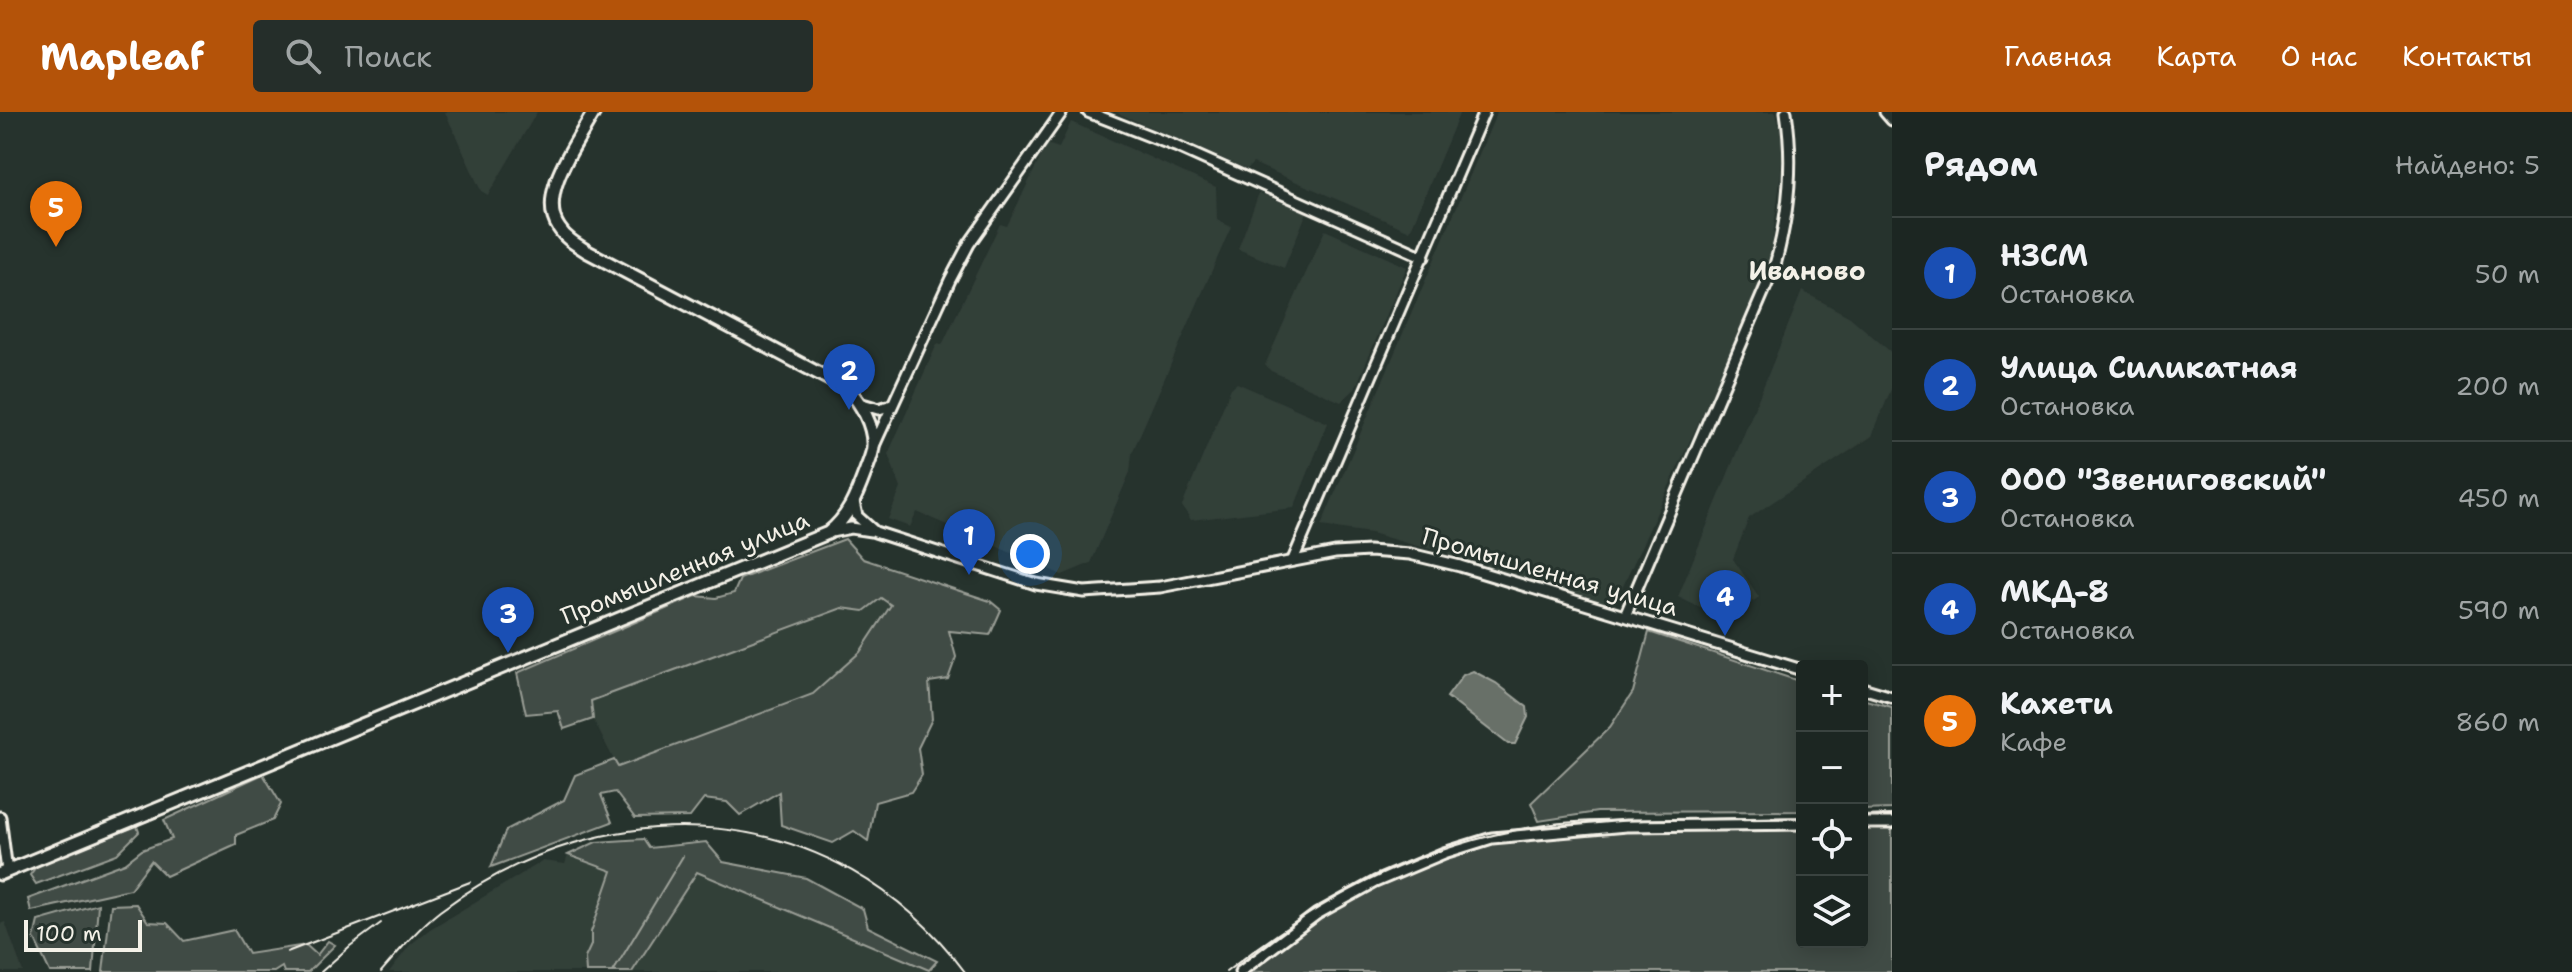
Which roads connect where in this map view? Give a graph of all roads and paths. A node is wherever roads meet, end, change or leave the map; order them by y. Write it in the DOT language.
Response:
graph roads {
  1 [pos="594,112"];
  2 [pos="1062,112"];
  3 [pos="1088,112"];
  4 [pos="1484,112"];
  5 [pos="1786,112"];
  6 [pos="1885,112"];
  7 [pos="1892,120"];
  8 [pos="1424,257"];
  9 [pos="859,403"];
  10 [pos="892,405"];
  11 [pos="873,448"];
  12 [pos="854,502"];
  13 [pos="875,532"];
  14 [pos="828,533"];
  15 [pos="1293,560"];
  16 [pos="1625,616"];
  17 [pos="1796,668"];
  18 [pos="1868,690"];
  19 [pos="1892,697"];
  20 [pos="0,817"];
  21 [pos="1868,823"];
  22 [pos="1892,823"];
  23 [pos="1796,824"];
  24 [pos="4,872"];
  25 [pos="1240,972"];
  1 -- 9 [label="street"];
  2 -- 10 [label="street"];
  3 -- 8 [label="street"];
  4 -- 8 [label="street"];
  5 -- 16 [label="street"];
  6 -- 7 [label="street"];
  8 -- 15 [label="street"];
  9 -- 10 [label="street"];
  9 -- 11 [label="street"];
  10 -- 11 [label="street"];
  11 -- 12 [label="street"];
  12 -- 13 [label="street"];
  12 -- 14 [label="street, Промышленная улица"];
  13 -- 14 [label="street, Промышленная улица"];
  13 -- 15 [label="street, Промышленная улица"];
  14 -- 24 [label="street, Промышленная улица"];
  15 -- 16 [label="street, Промышленная улица"];
  16 -- 17 [label="street, Промышленная улица"];
  18 -- 19 [label="street"];
  20 -- 24 [label="street"];
  21 -- 22 [label="street"];
  23 -- 25 [label="street"];
}
